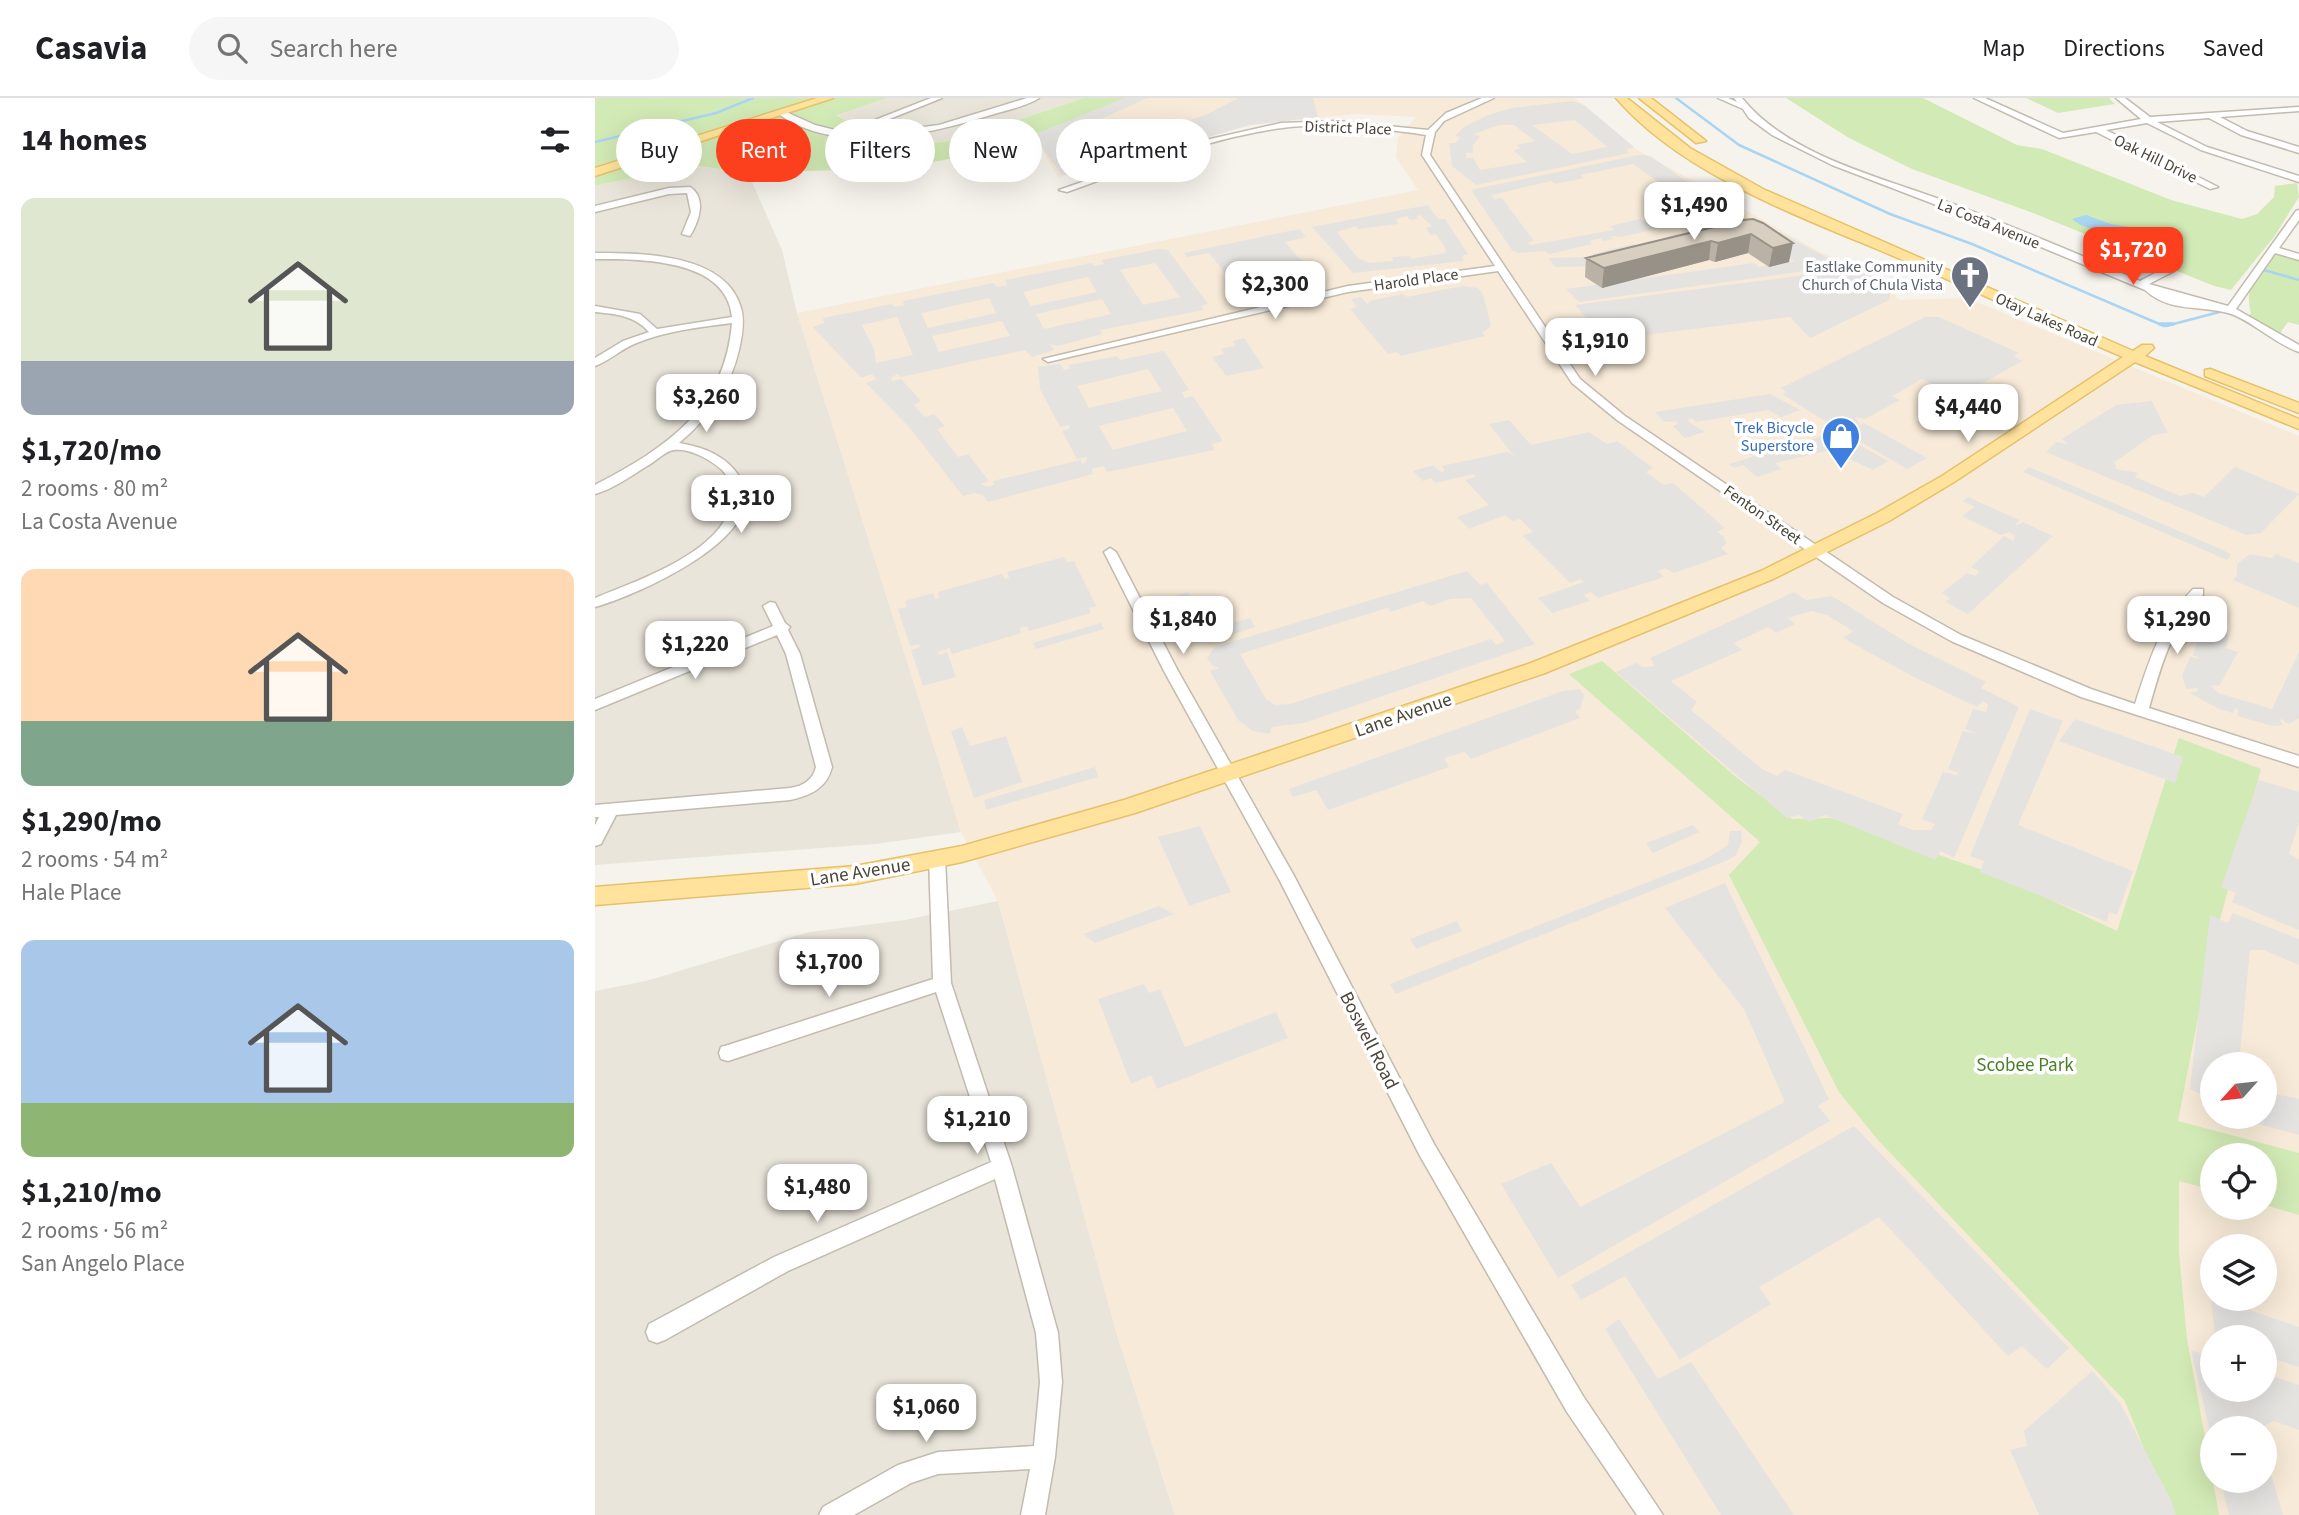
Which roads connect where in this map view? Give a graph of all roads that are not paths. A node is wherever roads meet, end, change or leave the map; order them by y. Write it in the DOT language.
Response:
graph roads {
  1 [pos="803,98"];
  2 [pos="828,98"];
  3 [pos="938,98"];
  4 [pos="1034,98"];
  5 [pos="1490,98"];
  6 [pos="1621,98"];
  7 [pos="1644,98"];
  8 [pos="1722,98"];
  9 [pos="1978,98"];
  10 [pos="2120,98"];
  11 [pos="1742,105"];
  12 [pos="2299,109"];
  13 [pos="781,113"];
  14 [pos="2208,114"];
  15 [pos="882,119"];
  16 [pos="2149,120"];
  17 [pos="2098,130"];
  18 [pos="1430,133"];
  19 [pos="2299,150"];
  20 [pos="1830,159"];
  21 [pos="595,164"];
  22 [pos="595,173"];
  23 [pos="2299,179"];
  24 [pos="2213,187"];
  25 [pos="1064,190"];
  26 [pos="595,209"];
  27 [pos="2299,213"];
  28 [pos="687,234"];
  29 [pos="2272,249"];
  30 [pos="595,256"];
  31 [pos="2299,257"];
  32 [pos="1499,268"];
  33 [pos="2170,269"];
  34 [pos="2145,287"];
  35 [pos="595,309"];
  36 [pos="2230,310"];
  37 [pos="738,319"];
  38 [pos="655,333"];
  39 [pos="2147,348"];
  40 [pos="2299,349"];
  41 [pos="2132,357"];
  42 [pos="1048,359"];
  43 [pos="595,363"];
  44 [pos="2299,408"];
  45 [pos="2299,424"];
  46 [pos="669,446"];
  47 [pos="595,490"];
  48 [pos="1815,551"];
  49 [pos="1110,552"];
  50 [pos="2198,592"];
  51 [pos="595,603"];
  52 [pos="770,606"];
  53 [pos="783,627"];
  54 [pos="637,686"];
  55 [pos="643,702"];
  56 [pos="595,705"];
  57 [pos="2141,709"];
  58 [pos="2299,762"];
  59 [pos="1227,773"];
  60 [pos="776,795"];
  61 [pos="603,810"];
  62 [pos="595,840"];
  63 [pos="937,858"];
  64 [pos="595,896"];
  65 [pos="941,983"];
  66 [pos="728,1053"];
  67 [pos="1002,1167"];
  68 [pos="657,1332"];
  69 [pos="1044,1457"];
  70 [pos="831,1515"];
  71 [pos="1033,1515"];
  72 [pos="1651,1515"];
  1 -- 21 [label="main road"];
  2 -- 13 [label="main road"];
  3 -- 15 [label="street"];
  4 -- 13 [label="street"];
  5 -- 18 [label="street"];
  6 -- 41 [label="main road, Otay Lakes Road"];
  7 -- 39 [label="main road, Otay Lakes Road"];
  8 -- 11 [label="street, La Costa Avenue"];
  9 -- 17 [label="street"];
  10 -- 16 [label="street"];
  11 -- 20 [label="street, La Costa Avenue"];
  11 -- 20 [label="street, La Costa Avenue"];
  12 -- 14 [label="street"];
  13 -- 22 [label="main road"];
  14 -- 16 [label="street"];
  14 -- 19 [label="street"];
  16 -- 17 [label="street"];
  16 -- 23 [label="street"];
  17 -- 24 [label="street, Oak Hill Drive"];
  18 -- 25 [label="street, District Place"];
  18 -- 32 [label="street, Fenton Street"];
  20 -- 34 [label="street, La Costa Avenue"];
  26 -- 28 [label="street"];
  27 -- 29 [label="street"];
  29 -- 31 [label="street"];
  29 -- 36 [label="street"];
  30 -- 37 [label="street"];
  32 -- 42 [label="street, Harold Place"];
  32 -- 48 [label="street, Fenton Street"];
  33 -- 34 [label="street"];
  34 -- 36 [label="street, La Costa Avenue"];
  35 -- 38 [label="street"];
  36 -- 40 [label="street, La Costa Avenue"];
  37 -- 38 [label="street"];
  37 -- 46 [label="street"];
  38 -- 43 [label="street"];
  39 -- 41 [label="main road, Lane Avenue"];
  39 -- 44 [label="main road, Otay Lakes Road"];
  41 -- 45 [label="main road, Otay Lakes Road"];
  41 -- 48 [label="main road, Lane Avenue"];
  46 -- 47 [label="street"];
  46 -- 51 [label="street"];
  48 -- 57 [label="street, Fenton Street"];
  48 -- 59 [label="main road, Lane Avenue"];
  49 -- 59 [label="street, Boswell Road"];
  50 -- 57 [label="street"];
  52 -- 53 [label="street"];
  53 -- 54 [label="street"];
  53 -- 60 [label="street"];
  54 -- 55 [label="street"];
  54 -- 56 [label="street"];
  57 -- 58 [label="street, Fenton Street"];
  59 -- 63 [label="main road, Lane Avenue"];
  59 -- 72 [label="street, Boswell Road"];
  60 -- 61 [label="street"];
  61 -- 62 [label="street"];
  63 -- 64 [label="main road, Lane Avenue"];
  63 -- 65 [label="street"];
  65 -- 66 [label="street"];
  65 -- 67 [label="street"];
  67 -- 68 [label="street"];
  67 -- 69 [label="street"];
  69 -- 70 [label="street"];
  69 -- 71 [label="street"];
}
